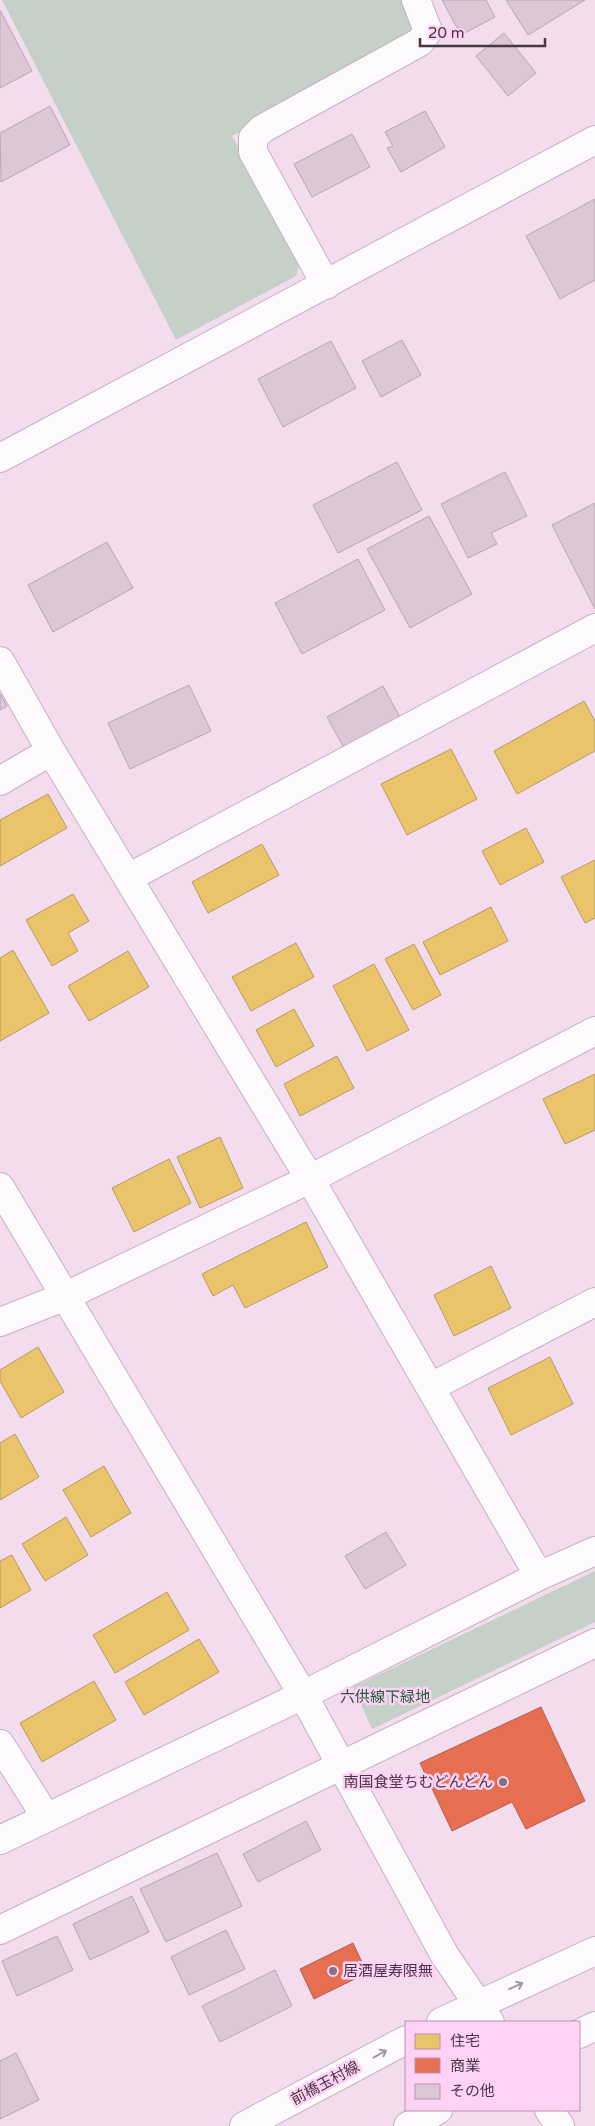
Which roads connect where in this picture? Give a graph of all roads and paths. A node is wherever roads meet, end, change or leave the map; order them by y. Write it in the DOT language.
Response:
graph roads {
  1 [pos="416,0"];
  2 [pos="595,140"];
  3 [pos="326,285"];
  4 [pos="0,458"];
  5 [pos="595,628"];
  6 [pos="0,661"];
  7 [pos="52,751"];
  8 [pos="0,781"];
  9 [pos="128,878"];
  10 [pos="595,1031"];
  11 [pos="310,1179"];
  12 [pos="0,1187"];
  13 [pos="66,1296"];
  14 [pos="595,1302"];
  15 [pos="0,1322"];
  16 [pos="431,1387"];
  17 [pos="595,1551"];
  18 [pos="539,1576"];
  19 [pos="595,1643"];
  20 [pos="303,1695"];
  21 [pos="0,1744"];
  22 [pos="342,1765"];
  23 [pos="46,1818"];
  24 [pos="0,1840"];
  25 [pos="0,1930"];
  26 [pos="595,1951"];
  27 [pos="484,2013"];
  28 [pos="446,2021"];
  29 [pos="595,2026"];
  30 [pos="580,2034"];
  31 [pos="405,2041"];
  32 [pos="436,2111"];
  33 [pos="550,2111"];
  34 [pos="244,2126"];
  35 [pos="408,2126"];
  36 [pos="560,2126"];
  1 -- 3 [label="street"];
  2 -- 3 [label="street"];
  3 -- 4 [label="street"];
  5 -- 9 [label="street"];
  6 -- 7 [label="street"];
  7 -- 8 [label="street"];
  7 -- 9 [label="street"];
  9 -- 11 [label="street"];
  10 -- 11 [label="street"];
  11 -- 13 [label="street"];
  11 -- 16 [label="street"];
  12 -- 13 [label="street"];
  13 -- 15 [label="street"];
  13 -- 20 [label="street"];
  14 -- 16 [label="street"];
  16 -- 18 [label="street"];
  17 -- 18 [label="street"];
  18 -- 20 [label="street"];
  19 -- 22 [label="street"];
  20 -- 22 [label="street"];
  20 -- 23 [label="street"];
  21 -- 23 [label="street"];
  22 -- 25 [label="street"];
  22 -- 27 [label="street"];
  23 -- 24 [label="street"];
  27 -- 26 [label="street, one-way"];
  27 -- 28 [label="street"];
  29 -- 30 [label="street"];
  34 -- 31 [label="street, 前橋玉村線, one-way"];
  32 -- 35 [label="street"];
  33 -- 36 [label="street"];
}
